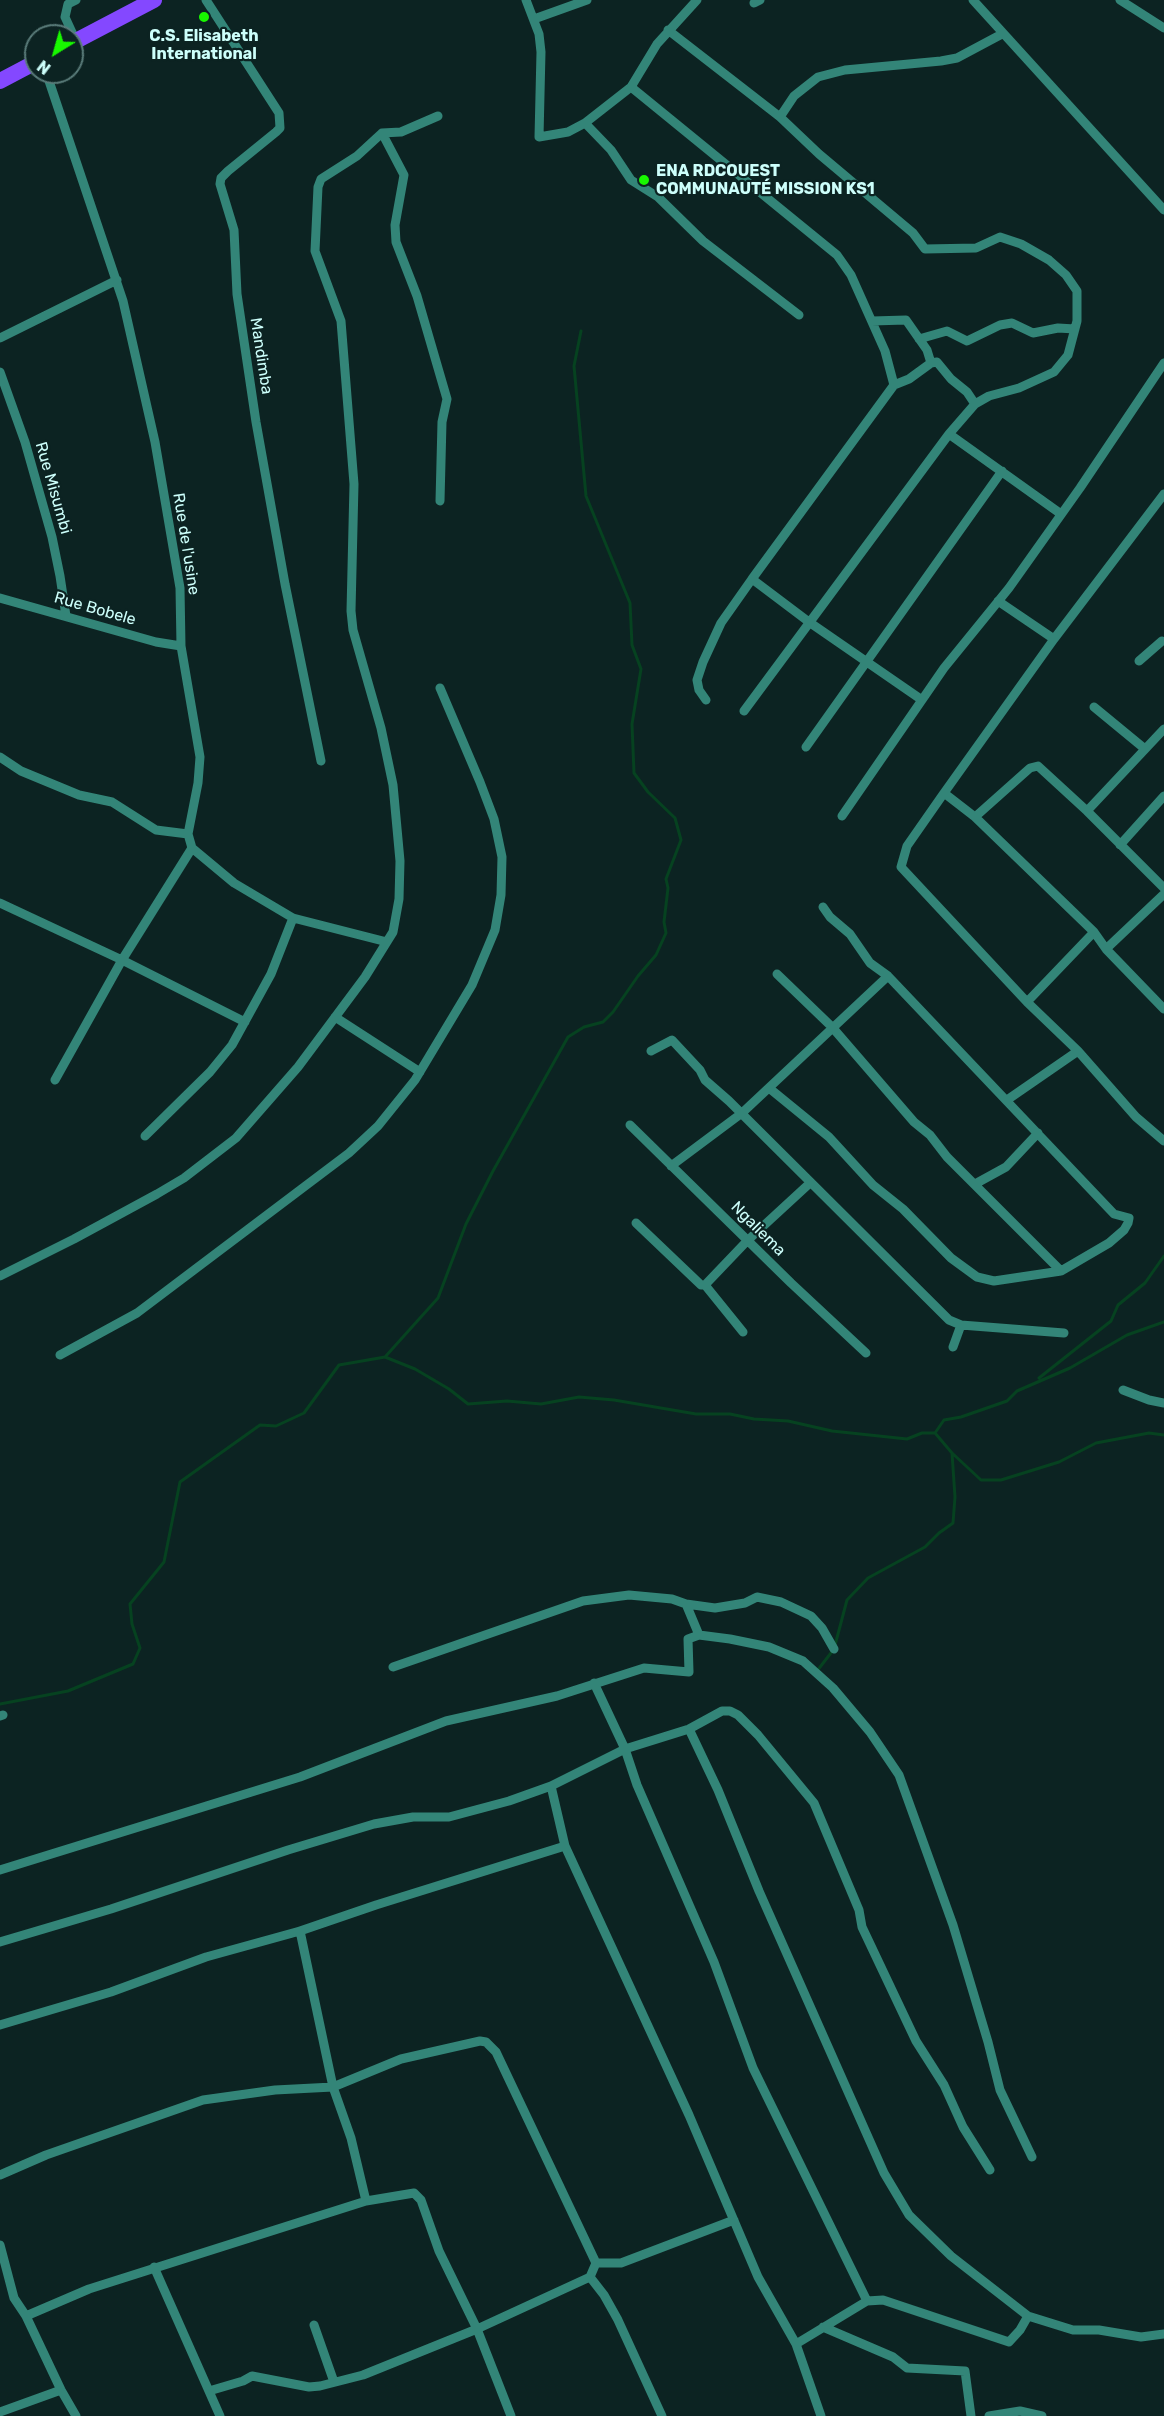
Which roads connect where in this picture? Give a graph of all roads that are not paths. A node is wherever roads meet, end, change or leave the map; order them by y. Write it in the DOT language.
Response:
graph roads {
  1 [pos="76,0"];
  2 [pos="154,0"];
  3 [pos="206,0"];
  4 [pos="526,0"];
  5 [pos="587,0"];
  6 [pos="697,0"];
  7 [pos="973,0"];
  8 [pos="1120,0"];
  9 [pos="534,19"];
  10 [pos="67,24"];
  11 [pos="1164,28"];
  12 [pos="668,30"];
  13 [pos="1002,34"];
  14 [pos="84,37"];
  15 [pos="24,68"];
  16 [pos="0,81"];
  17 [pos="50,84"];
  18 [pos="631,87"];
  19 [pos="438,116"];
  20 [pos="780,117"];
  21 [pos="585,123"];
  22 [pos="382,133"];
  23 [pos="1164,210"];
  24 [pos="117,280"];
  25 [pos="799,315"];
  26 [pos="872,321"];
  27 [pos="1075,329"];
  28 [pos="0,338"];
  29 [pos="919,339"];
  30 [pos="931,363"];
  31 [pos="1164,363"];
  32 [pos="0,372"];
  33 [pos="894,386"];
  34 [pos="975,404"];
  35 [pos="949,434"];
  36 [pos="1002,471"];
  37 [pos="1163,498"];
  38 [pos="440,501"];
  39 [pos="1061,514"];
  40 [pos="752,579"];
  41 [pos="0,598"];
  42 [pos="998,601"];
  43 [pos="66,616"];
  44 [pos="809,622"];
  45 [pos="1054,639"];
  46 [pos="1163,640"];
  47 [pos="182,646"];
  48 [pos="1139,661"];
  49 [pos="867,662"];
  50 [pos="440,688"];
  51 [pos="706,700"];
  52 [pos="922,700"];
  53 [pos="1095,707"];
  54 [pos="744,711"];
  55 [pos="1164,729"];
  56 [pos="806,747"];
  57 [pos="1145,749"];
  58 [pos="0,757"];
  59 [pos="321,761"];
  60 [pos="944,793"];
  61 [pos="1164,796"];
  62 [pos="1087,810"];
  63 [pos="842,816"];
  64 [pos="975,817"];
  65 [pos="188,834"];
  66 [pos="1119,845"];
  67 [pos="192,848"];
  68 [pos="1164,888"];
  69 [pos="1164,894"];
  70 [pos="1,906"];
  71 [pos="823,906"];
  72 [pos="292,918"];
  73 [pos="1094,932"];
  74 [pos="387,942"];
  75 [pos="1106,949"];
  76 [pos="122,960"];
  77 [pos="777,974"];
  78 [pos="888,976"];
  79 [pos="1027,1002"];
  80 [pos="1164,1009"];
  81 [pos="335,1017"];
  82 [pos="245,1022"];
  83 [pos="832,1027"];
  84 [pos="651,1051"];
  85 [pos="1078,1051"];
  86 [pos="420,1072"];
  87 [pos="55,1080"];
  88 [pos="769,1088"];
  89 [pos="1007,1100"];
  90 [pos="742,1113"];
  91 [pos="630,1125"];
  92 [pos="1038,1133"];
  93 [pos="145,1136"];
  94 [pos="1164,1141"];
  95 [pos="671,1166"];
  96 [pos="810,1184"];
  97 [pos="975,1184"];
  98 [pos="636,1223"];
  99 [pos="747,1241"];
  100 [pos="1061,1271"];
  101 [pos="0,1276"];
  102 [pos="705,1286"];
  103 [pos="961,1325"];
  104 [pos="743,1332"];
  105 [pos="1064,1333"];
  106 [pos="953,1347"];
  107 [pos="866,1353"];
  108 [pos="60,1355"];
  109 [pos="1123,1390"];
  110 [pos="1164,1403"];
  111 [pos="686,1604"];
  112 [pos="699,1635"];
  113 [pos="834,1649"];
  114 [pos="393,1666"];
  115 [pos="594,1683"];
  116 [pos="689,1729"];
  117 [pos="625,1749"];
  118 [pos="551,1786"];
  119 [pos="565,1846"];
  120 [pos="0,1870"];
  121 [pos="300,1931"];
  122 [pos="0,1942"];
  123 [pos="0,2025"];
  124 [pos="333,2086"];
  125 [pos="1032,2157"];
  126 [pos="990,2170"];
  127 [pos="0,2175"];
  128 [pos="366,2201"];
  129 [pos="734,2220"];
  130 [pos="0,2245"];
  131 [pos="596,2263"];
  132 [pos="154,2267"];
  133 [pos="590,2277"];
  134 [pos="867,2301"];
  135 [pos="26,2316"];
  136 [pos="1028,2316"];
  137 [pos="314,2325"];
  138 [pos="823,2327"];
  139 [pos="477,2329"];
  140 [pos="1164,2334"];
  141 [pos="796,2344"];
  142 [pos="334,2382"];
  143 [pos="61,2390"];
  144 [pos="209,2391"];
  145 [pos="0,2412"];
  146 [pos="76,2416"];
  147 [pos="220,2416"];
  148 [pos="511,2416"];
  149 [pos="662,2416"];
  150 [pos="821,2416"];
  151 [pos="971,2416"];
  152 [pos="989,2416"];
  153 [pos="1042,2416"];
  1 -- 10 [label="street"];
  2 -- 14 [label="highway"];
  3 -- 59 [label="street, Mandimba"];
  4 -- 9 [label="street"];
  5 -- 9 [label="street"];
  6 -- 12 [label="street"];
  7 -- 13 [label="street"];
  8 -- 11 [label="street"];
  9 -- 21 [label="street"];
  12 -- 18 [label="street"];
  12 -- 20 [label="street"];
  13 -- 20 [label="street"];
  13 -- 23 [label="street"];
  15 -- 16 [label="highway"];
  17 -- 24 [label="street, Rue de l'usine"];
  18 -- 21 [label="street"];
  18 -- 26 [label="street"];
  19 -- 22 [label="street"];
  20 -- 27 [label="street"];
  21 -- 25 [label="street"];
  22 -- 38 [label="street"];
  22 -- 74 [label="street"];
  24 -- 28 [label="street"];
  24 -- 47 [label="street, Rue de l'usine"];
  26 -- 29 [label="street"];
  26 -- 33 [label="street"];
  27 -- 29 [label="street"];
  27 -- 34 [label="street"];
  29 -- 30 [label="street"];
  30 -- 33 [label="street"];
  30 -- 34 [label="street"];
  31 -- 39 [label="street"];
  32 -- 43 [label="street, Rue Misumbi"];
  33 -- 40 [label="street"];
  34 -- 35 [label="street"];
  35 -- 36 [label="street"];
  35 -- 44 [label="street"];
  36 -- 39 [label="street"];
  36 -- 49 [label="street"];
  37 -- 45 [label="street"];
  39 -- 42 [label="street"];
  40 -- 44 [label="street"];
  40 -- 51 [label="street"];
  41 -- 43 [label="street, Rue Bobele"];
  42 -- 45 [label="street"];
  42 -- 52 [label="street"];
  43 -- 47 [label="street, Rue Bobele"];
  44 -- 49 [label="street"];
  44 -- 54 [label="street"];
  45 -- 60 [label="street"];
  46 -- 48 [label="street"];
  47 -- 65 [label="street, Rue de l'usine"];
  49 -- 52 [label="street"];
  49 -- 56 [label="street"];
  50 -- 86 [label="street"];
  52 -- 63 [label="street"];
  53 -- 57 [label="street"];
  55 -- 57 [label="street"];
  57 -- 62 [label="street"];
  58 -- 65 [label="street"];
  60 -- 64 [label="street"];
  60 -- 79 [label="street"];
  61 -- 66 [label="street"];
  62 -- 64 [label="street"];
  62 -- 66 [label="street"];
  64 -- 73 [label="street"];
  65 -- 67 [label="street, Rue de l'usine"];
  66 -- 68 [label="street"];
  67 -- 72 [label="street"];
  67 -- 76 [label="street"];
  69 -- 75 [label="street"];
  70 -- 76 [label="street"];
  71 -- 78 [label="street"];
  72 -- 74 [label="street"];
  72 -- 82 [label="street"];
  73 -- 75 [label="street"];
  73 -- 79 [label="street"];
  74 -- 81 [label="street"];
  75 -- 80 [label="street"];
  76 -- 82 [label="street"];
  76 -- 87 [label="street"];
  77 -- 83 [label="street"];
  78 -- 83 [label="street"];
  78 -- 89 [label="street"];
  79 -- 85 [label="street"];
  81 -- 86 [label="street"];
  81 -- 101 [label="street"];
  82 -- 93 [label="street"];
  83 -- 88 [label="street"];
  83 -- 97 [label="street"];
  84 -- 90 [label="street"];
  85 -- 89 [label="street"];
  85 -- 94 [label="street"];
  86 -- 108 [label="street"];
  88 -- 90 [label="street"];
  88 -- 100 [label="street"];
  89 -- 92 [label="street"];
  90 -- 95 [label="street"];
  90 -- 96 [label="street"];
  91 -- 95 [label="street, Ngaliema"];
  92 -- 97 [label="street"];
  92 -- 100 [label="street"];
  95 -- 99 [label="street, Ngaliema"];
  96 -- 99 [label="street"];
  96 -- 103 [label="street"];
  97 -- 100 [label="street"];
  98 -- 102 [label="street"];
  99 -- 102 [label="street"];
  99 -- 107 [label="street, Ngaliema"];
  102 -- 104 [label="street"];
  103 -- 105 [label="street"];
  103 -- 106 [label="street"];
  109 -- 110 [label="street"];
  111 -- 112 [label="street"];
  111 -- 113 [label="street"];
  111 -- 114 [label="street"];
  112 -- 115 [label="street"];
  112 -- 125 [label="street"];
  115 -- 117 [label="street"];
  115 -- 120 [label="street"];
  116 -- 117 [label="street"];
  116 -- 126 [label="street"];
  116 -- 136 [label="street"];
  117 -- 118 [label="street"];
  117 -- 134 [label="street"];
  118 -- 119 [label="street"];
  118 -- 122 [label="street"];
  119 -- 121 [label="street"];
  119 -- 129 [label="street"];
  121 -- 123 [label="street"];
  121 -- 124 [label="street"];
  124 -- 127 [label="street"];
  124 -- 128 [label="street"];
  124 -- 131 [label="street"];
  128 -- 132 [label="street"];
  128 -- 139 [label="street"];
  129 -- 131 [label="street"];
  129 -- 141 [label="street"];
  130 -- 135 [label="street"];
  131 -- 133 [label="street"];
  132 -- 135 [label="street"];
  132 -- 144 [label="street"];
  133 -- 139 [label="street"];
  133 -- 149 [label="street"];
  134 -- 136 [label="street"];
  134 -- 138 [label="street"];
  135 -- 143 [label="street"];
  136 -- 140 [label="street"];
  137 -- 142 [label="street"];
  138 -- 141 [label="street"];
  138 -- 151 [label="street"];
  139 -- 142 [label="street"];
  139 -- 148 [label="street"];
  141 -- 150 [label="street"];
  142 -- 144 [label="street"];
  143 -- 145 [label="street"];
  143 -- 146 [label="street"];
  144 -- 147 [label="street"];
  152 -- 153 [label="street"];
}
